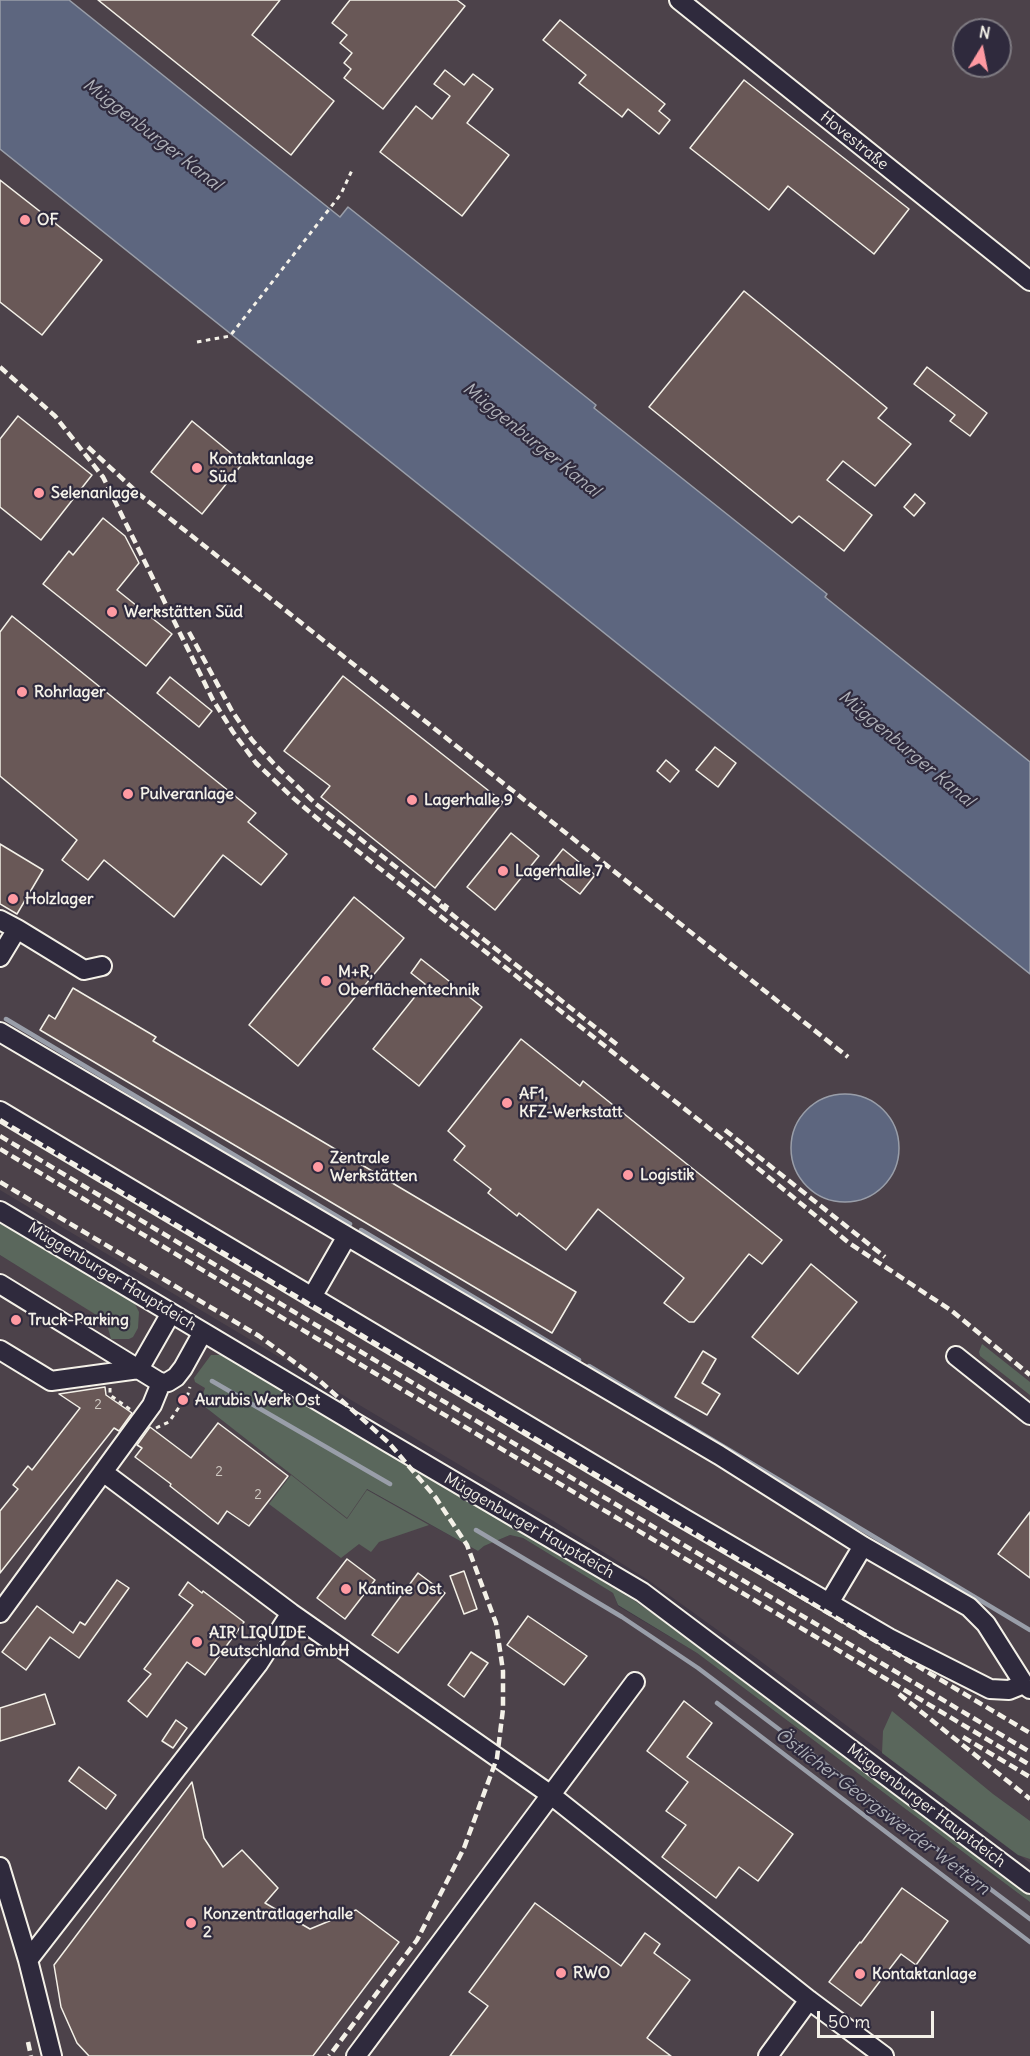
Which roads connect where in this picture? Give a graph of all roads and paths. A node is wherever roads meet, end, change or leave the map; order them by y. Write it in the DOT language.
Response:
graph roads {
  1 [pos="679,0"];
  2 [pos="353,168"];
  3 [pos="1030,281"];
  4 [pos="197,342"];
  5 [pos="0,920"];
  6 [pos="17,929"];
  7 [pos="0,957"];
  8 [pos="102,966"];
  9 [pos="0,1032"];
  10 [pos="0,1111"];
  11 [pos="0,1210"];
  12 [pos="347,1236"];
  13 [pos="0,1284"];
  14 [pos="312,1297"];
  15 [pos="171,1313"];
  16 [pos="203,1332"];
  17 [pos="3,1352"];
  18 [pos="956,1356"];
  19 [pos="138,1369"];
  20 [pos="107,1373"];
  21 [pos="160,1383"];
  22 [pos="1030,1415"];
  23 [pos="142,1418"];
  24 [pos="104,1472"];
  25 [pos="863,1546"];
  26 [pos="829,1603"];
  27 [pos="0,1613"];
  28 [pos="291,1613"];
  29 [pos="635,1682"];
  30 [pos="1027,1687"];
  31 [pos="551,1795"];
  32 [pos="0,1867"];
  33 [pos="1030,1884"];
  34 [pos="28,1960"];
  35 [pos="809,2000"];
  36 [pos="52,2056"];
  37 [pos="356,2056"];
  38 [pos="768,2056"];
  39 [pos="884,2056"];
  1 -- 3 [label="street, Hovestraße"];
  2 -- 4 [label="path"];
  5 -- 6 [label="street"];
  6 -- 7 [label="street"];
  6 -- 8 [label="street"];
  9 -- 12 [label="street"];
  10 -- 14 [label="street"];
  11 -- 15 [label="street, Müggenburger Hauptdeich"];
  12 -- 14 [label="street"];
  12 -- 25 [label="street"];
  13 -- 19 [label="street"];
  14 -- 26 [label="street"];
  15 -- 16 [label="street, Müggenburger Hauptdeich"];
  15 -- 19 [label="street"];
  16 -- 21 [label="street"];
  16 -- 33 [label="street, Müggenburger Hauptdeich"];
  17 -- 20 [label="street"];
  18 -- 22 [label="street"];
  19 -- 20 [label="street"];
  19 -- 21 [label="street"];
  20 -- 23 [label="path"];
  21 -- 23 [label="street"];
  23 -- 24 [label="street"];
  24 -- 27 [label="street"];
  24 -- 28 [label="street"];
  25 -- 26 [label="street"];
  25 -- 30 [label="street"];
  26 -- 30 [label="street"];
  28 -- 31 [label="street"];
  28 -- 34 [label="street"];
  29 -- 31 [label="street"];
  31 -- 35 [label="street"];
  31 -- 37 [label="street"];
  32 -- 34 [label="street"];
  34 -- 36 [label="street"];
  35 -- 38 [label="street"];
  35 -- 39 [label="street"];
}
